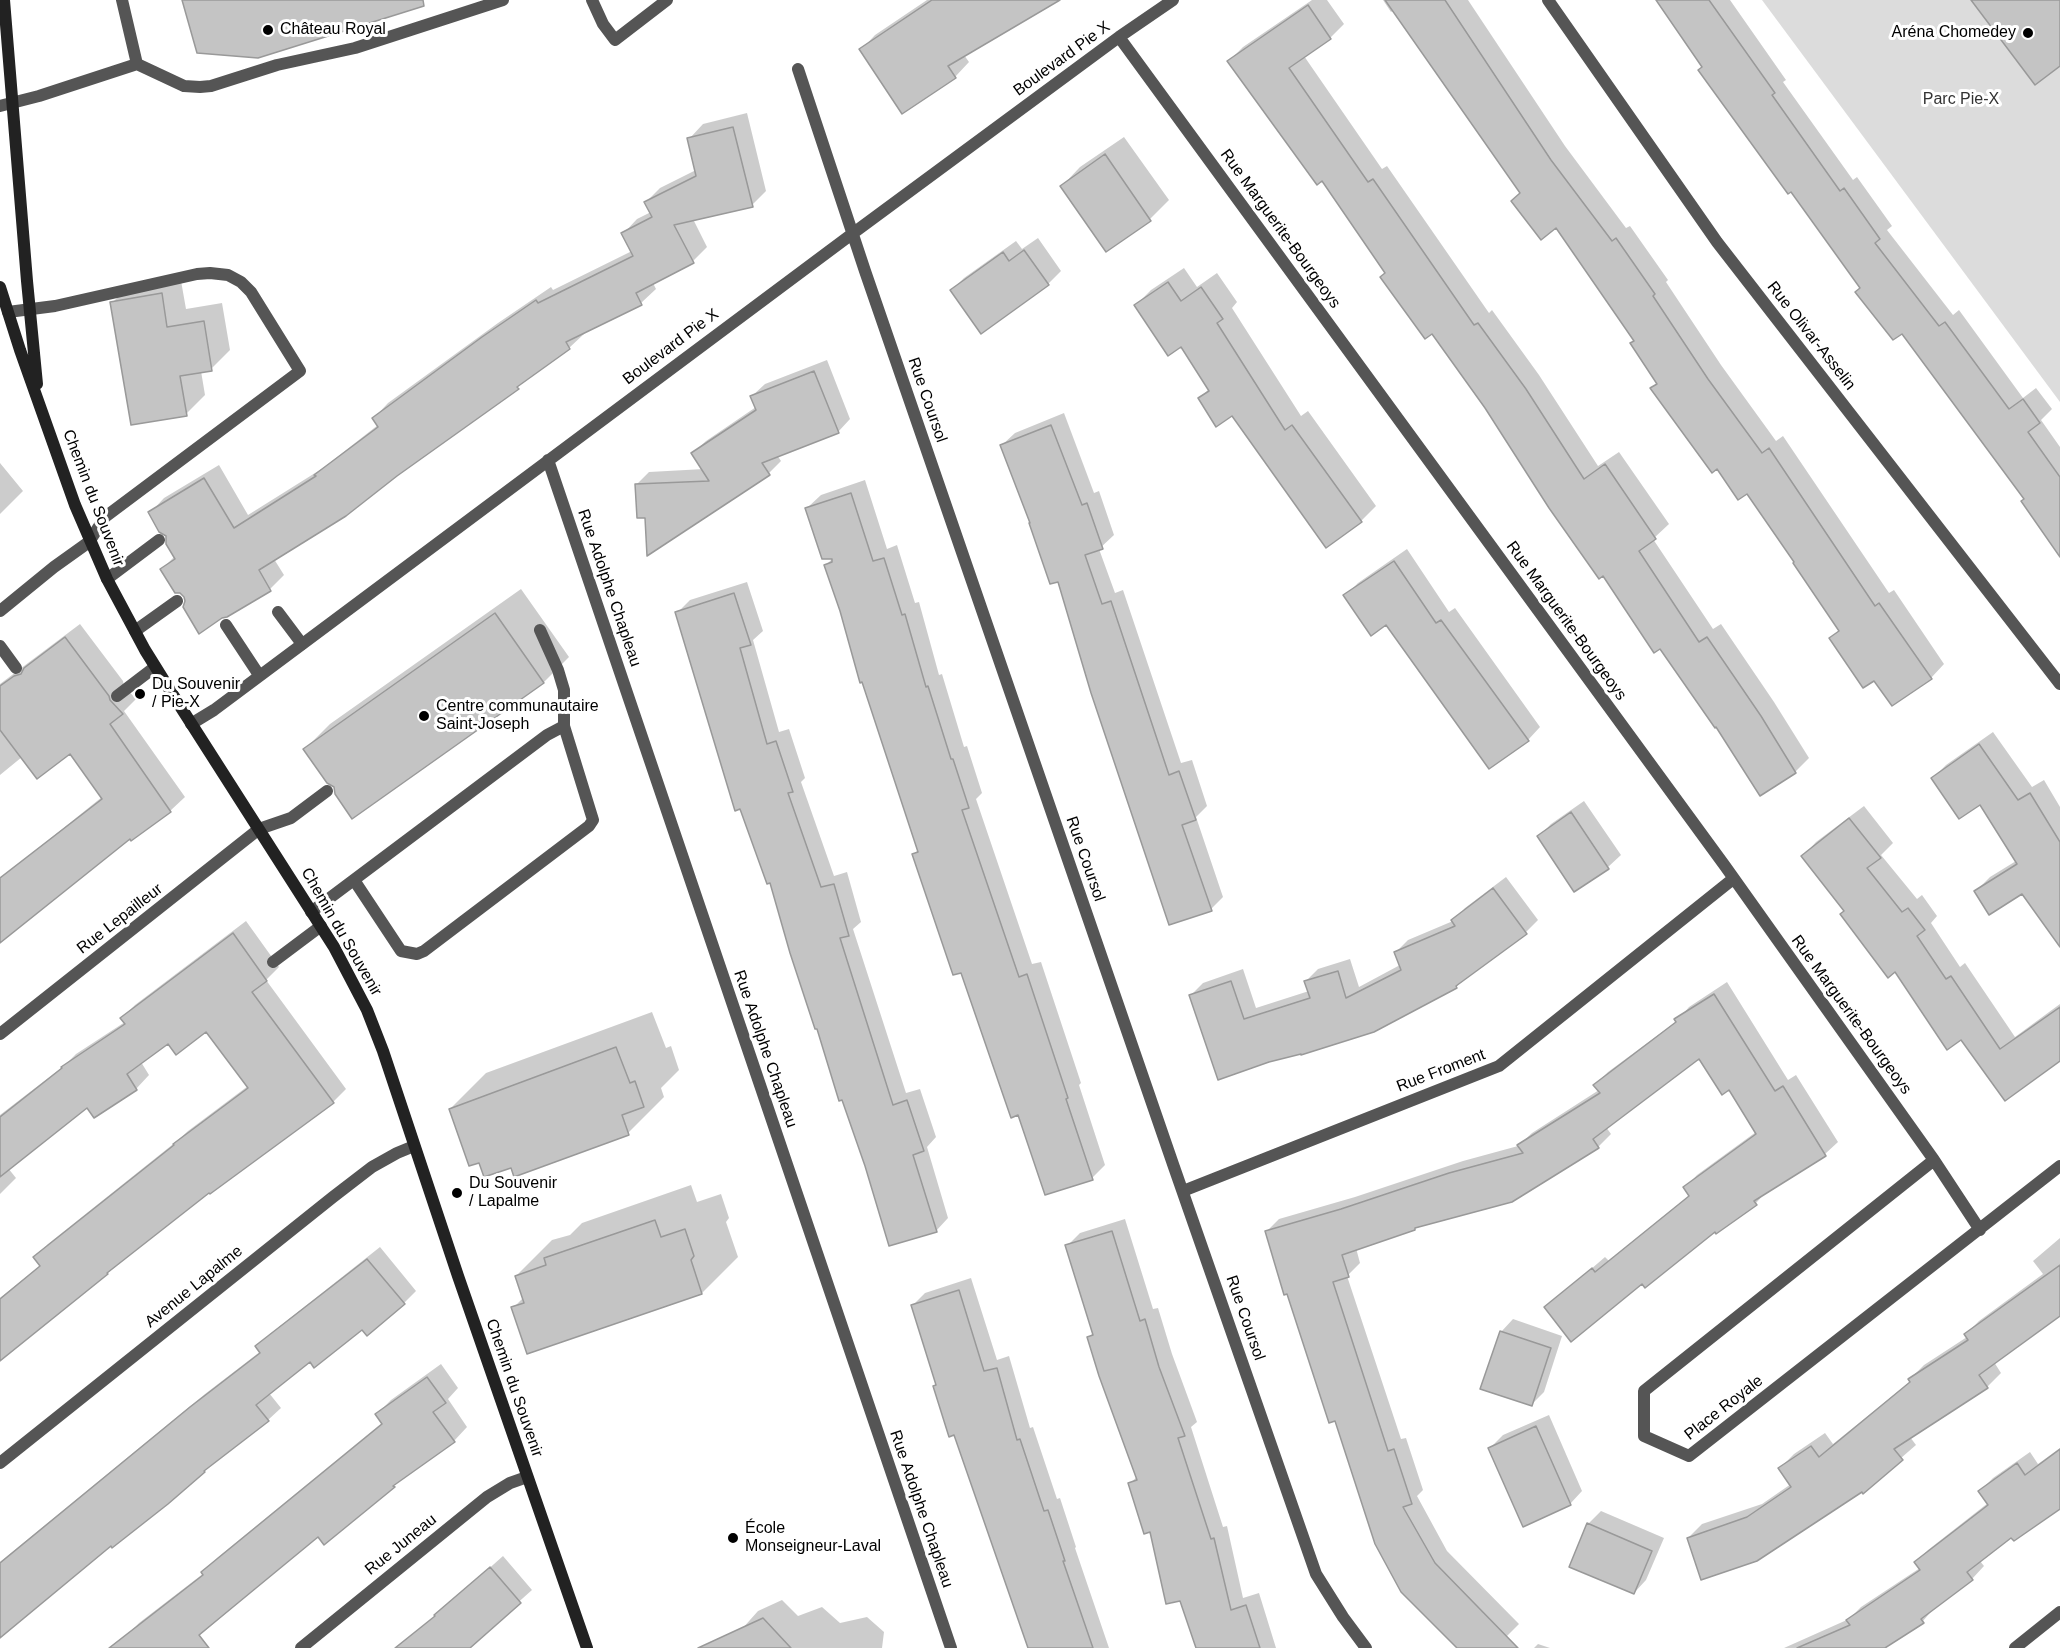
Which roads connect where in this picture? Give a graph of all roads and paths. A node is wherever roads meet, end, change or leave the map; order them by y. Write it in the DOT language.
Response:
graph roads {
  1 [pos="4,0"];
  2 [pos="122,0"];
  3 [pos="503,0"];
  4 [pos="592,0"];
  5 [pos="667,0"];
  6 [pos="1173,0"];
  7 [pos="1548,0"];
  8 [pos="1119,37"];
  9 [pos="137,64"];
  10 [pos="798,69"];
  11 [pos="6,105"];
  12 [pos="852,234"];
  13 [pos="0,287"];
  14 [pos="29,309"];
  15 [pos="8,312"];
  16 [pos="40,403"];
  17 [pos="548,460"];
  18 [pos="159,540"];
  19 [pos="89,542"];
  20 [pos="107,579"];
  21 [pos="177,601"];
  22 [pos="0,611"];
  23 [pos="278,612"];
  24 [pos="226,626"];
  25 [pos="540,630"];
  26 [pos="135,631"];
  27 [pos="302,644"];
  28 [pos="0,646"];
  29 [pos="155,667"];
  30 [pos="16,668"];
  31 [pos="259,675"];
  32 [pos="2060,684"];
  33 [pos="117,696"];
  34 [pos="191,724"];
  35 [pos="564,726"];
  36 [pos="327,791"];
  37 [pos="259,830"];
  38 [pos="1733,879"];
  39 [pos="354,880"];
  40 [pos="311,912"];
  41 [pos="321,926"];
  42 [pos="273,962"];
  43 [pos="0,1034"];
  44 [pos="414,1146"];
  45 [pos="1934,1160"];
  46 [pos="2060,1166"];
  47 [pos="1183,1191"];
  48 [pos="1980,1230"];
  49 [pos="0,1463"];
  50 [pos="527,1477"];
  51 [pos="2060,1612"];
  52 [pos="301,1648"];
  53 [pos="587,1648"];
  54 [pos="951,1648"];
  55 [pos="1366,1648"];
  56 [pos="2015,1648"];
  1 -- 11 [label="street"];
  2 -- 9 [label="street"];
  3 -- 9 [label="street"];
  4 -- 5 [label="street"];
  6 -- 8 [label="street, Boulevard Pie X"];
  7 -- 32 [label="street, Rue Olivar-Asselin"];
  8 -- 12 [label="street, Boulevard Pie X"];
  8 -- 38 [label="street, Rue Marguerite-Bourgeoys"];
  9 -- 11 [label="street"];
  10 -- 12 [label="street, Rue Coursol"];
  11 -- 14 [label="street"];
  12 -- 17 [label="street, Boulevard Pie X"];
  12 -- 47 [label="street, Rue Coursol"];
  13 -- 15 [label="street"];
  14 -- 15 [label="street"];
  14 -- 16 [label="street"];
  14 -- 19 [label="street"];
  15 -- 16 [label="street"];
  16 -- 19 [label="street, Chemin du Souvenir"];
  17 -- 27 [label="street, Boulevard Pie X"];
  17 -- 54 [label="street, Rue Adolphe Chapleau"];
  18 -- 20 [label="street"];
  19 -- 20 [label="street, Chemin du Souvenir"];
  19 -- 22 [label="street"];
  20 -- 26 [label="street, Chemin du Souvenir"];
  21 -- 26 [label="street"];
  23 -- 27 [label="street"];
  24 -- 31 [label="street"];
  25 -- 35 [label="street"];
  26 -- 29 [label="street, Chemin du Souvenir"];
  27 -- 31 [label="street, Boulevard Pie X"];
  28 -- 30 [label="street"];
  29 -- 33 [label="street"];
  29 -- 34 [label="street, Chemin du Souvenir"];
  31 -- 34 [label="street, Boulevard Pie X"];
  34 -- 37 [label="street, Chemin du Souvenir"];
  35 -- 39 [label="street"];
  35 -- 39 [label="street"];
  36 -- 37 [label="street, Rue Lepailleur"];
  37 -- 40 [label="street, Chemin du Souvenir"];
  37 -- 43 [label="street, Rue Lepailleur"];
  38 -- 45 [label="street, Rue Marguerite-Bourgeoys"];
  38 -- 47 [label="street, Rue Froment"];
  39 -- 40 [label="street"];
  40 -- 41 [label="street, Chemin du Souvenir"];
  41 -- 42 [label="street"];
  41 -- 44 [label="street, Chemin du Souvenir"];
  44 -- 49 [label="street, Avenue Lapalme"];
  44 -- 50 [label="street, Chemin du Souvenir"];
  45 -- 48 [label="street, Rue Marguerite-Bourgeoys"];
  45 -- 48 [label="street, Place Royale"];
  46 -- 48 [label="street, Place Royale"];
  47 -- 55 [label="street, Rue Coursol"];
  50 -- 52 [label="street, Rue Juneau"];
  50 -- 53 [label="street, Chemin du Souvenir"];
  51 -- 56 [label="street"];
}
